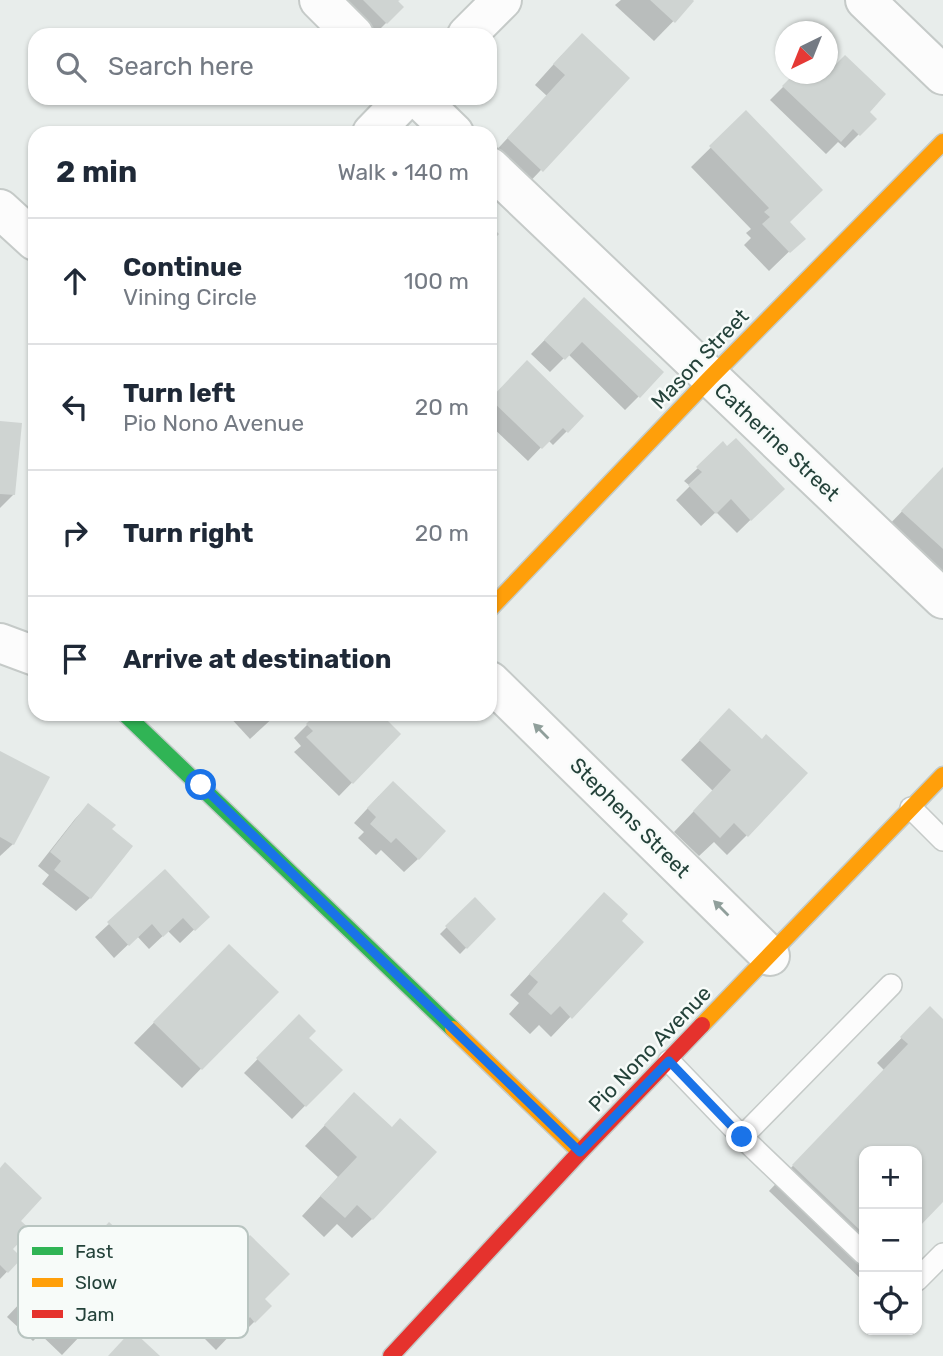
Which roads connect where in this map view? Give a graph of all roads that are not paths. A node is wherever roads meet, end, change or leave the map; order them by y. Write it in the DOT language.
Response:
graph roads {
  1 [pos="318,0"];
  2 [pos="502,0"];
  3 [pos="865,0"];
  4 [pos="347,28"];
  5 [pos="474,28"];
  6 [pos="943,75"];
  7 [pos="399,105"];
  8 [pos="425,105"];
  9 [pos="379,126"];
  10 [pos="447,126"];
  11 [pos="943,142"];
  12 [pos="497,174"];
  13 [pos="0,209"];
  14 [pos="28,235"];
  15 [pos="710,378"];
  16 [pos="943,599"];
  17 [pos="497,602"];
  18 [pos="0,643"];
  19 [pos="28,653"];
  20 [pos="497,688"];
  21 [pos="132,721"];
  22 [pos="943,775"];
  23 [pos="911,808"];
  24 [pos="943,840"];
  25 [pos="770,956"];
  26 [pos="891,985"];
  27 [pos="669,1061"];
  28 [pos="742,1137"];
  29 [pos="580,1152"];
  30 [pos="859,1249"];
  31 [pos="943,1254"];
  32 [pos="922,1275"];
  33 [pos="391,1356"];
  1 -- 4 [label="street"];
  2 -- 5 [label="street"];
  3 -- 6 [label="street"];
  7 -- 9 [label="street"];
  8 -- 10 [label="street"];
  11 -- 15 [label="street, Mason Street"];
  12 -- 15 [label="street, Catherine Street"];
  13 -- 14 [label="street"];
  15 -- 16 [label="street, Catherine Street"];
  15 -- 17 [label="street, Mason Street"];
  18 -- 19 [label="street"];
  25 -- 20 [label="street, Stephens Street, one-way"];
  21 -- 29 [label="street"];
  22 -- 23 [label="street, Pio Nono Avenue"];
  23 -- 24 [label="lane"];
  23 -- 25 [label="street, Pio Nono Avenue"];
  25 -- 27 [label="street, Pio Nono Avenue"];
  26 -- 28 [label="lane"];
  27 -- 28 [label="lane"];
  27 -- 29 [label="street, Pio Nono Avenue"];
  28 -- 30 [label="lane"];
  29 -- 33 [label="street, Pio Nono Avenue"];
  31 -- 32 [label="lane"];
}
